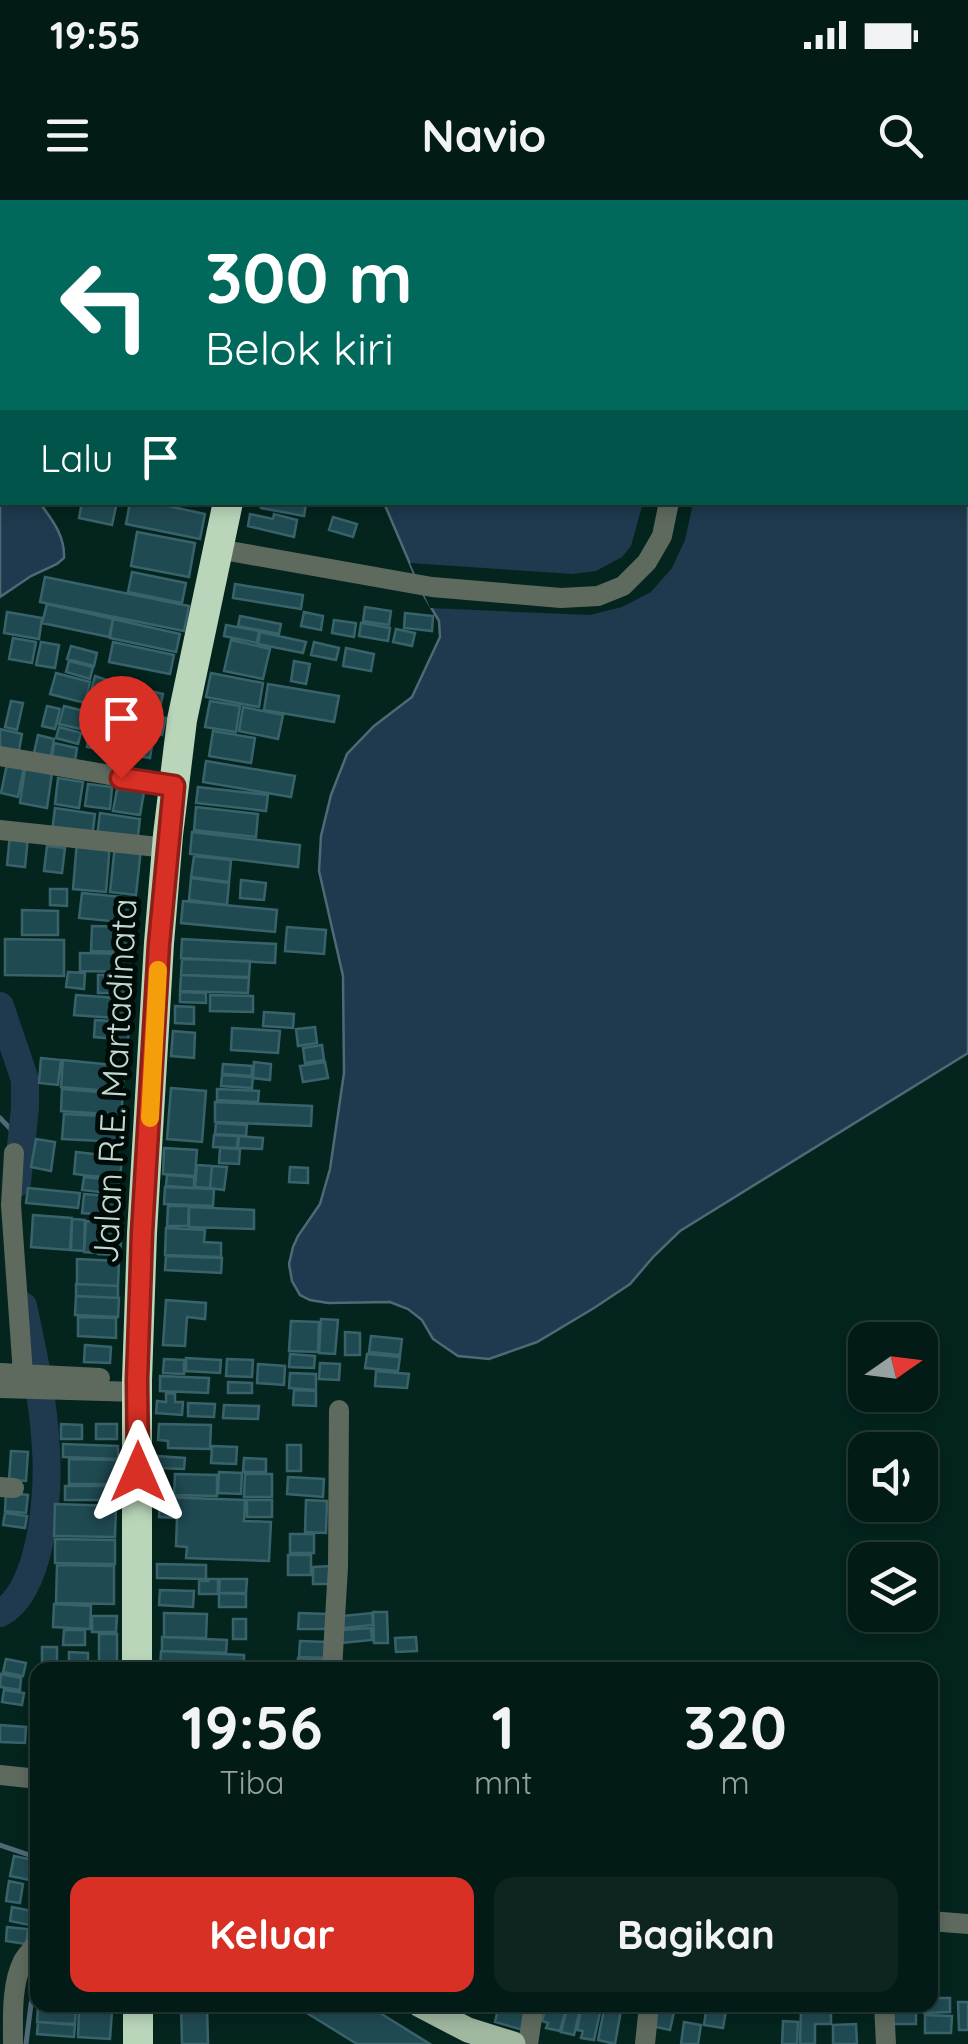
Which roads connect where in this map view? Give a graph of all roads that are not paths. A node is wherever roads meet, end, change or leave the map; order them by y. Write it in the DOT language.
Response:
graph roads {
  1 [pos="227,505"];
  2 [pos="668,505"];
  3 [pos="218,548"];
  4 [pos="0,756"];
  5 [pos="174,786"];
  6 [pos="0,830"];
  7 [pos="167,848"];
  8 [pos="14,1153"];
  9 [pos="0,1373"];
  10 [pos="26,1379"];
  11 [pos="138,1386"];
  12 [pos="0,1388"];
  13 [pos="339,1410"];
  14 [pos="137,1662"];
  15 [pos="332,1662"];
  16 [pos="0,1776"];
  17 [pos="30,1778"];
  18 [pos="938,1922"];
  19 [pos="968,1924"];
  20 [pos="30,1951"];
  21 [pos="138,2012"];
  22 [pos="433,2012"];
  23 [pos="533,2012"];
  24 [pos="648,2012"];
  25 [pos="884,2012"];
  26 [pos="12,2044"];
  27 [pos="138,2044"];
  28 [pos="512,2044"];
  29 [pos="528,2044"];
  30 [pos="645,2044"];
  31 [pos="886,2044"];
  1 -- 3 [label="highway, Jalan R.E. Martadinata"];
  2 -- 3 [label="street"];
  3 -- 5 [label="highway, Jalan R.E. Martadinata"];
  4 -- 5 [label="street"];
  5 -- 7 [label="highway, Jalan R.E. Martadinata"];
  6 -- 7 [label="street"];
  7 -- 11 [label="highway, Jalan R.E. Martadinata"];
  8 -- 10 [label="street"];
  9 -- 10 [label="street"];
  10 -- 11 [label="street"];
  10 -- 12 [label="street"];
  11 -- 14 [label="highway, Jalan R.E. Martadinata"];
  13 -- 15 [label="street"];
  16 -- 17 [label="street"];
  18 -- 19 [label="street"];
  20 -- 26 [label="street"];
  21 -- 27 [label="highway"];
  22 -- 28 [label="main road"];
  23 -- 29 [label="street"];
  24 -- 30 [label="street"];
  25 -- 31 [label="street"];
}
